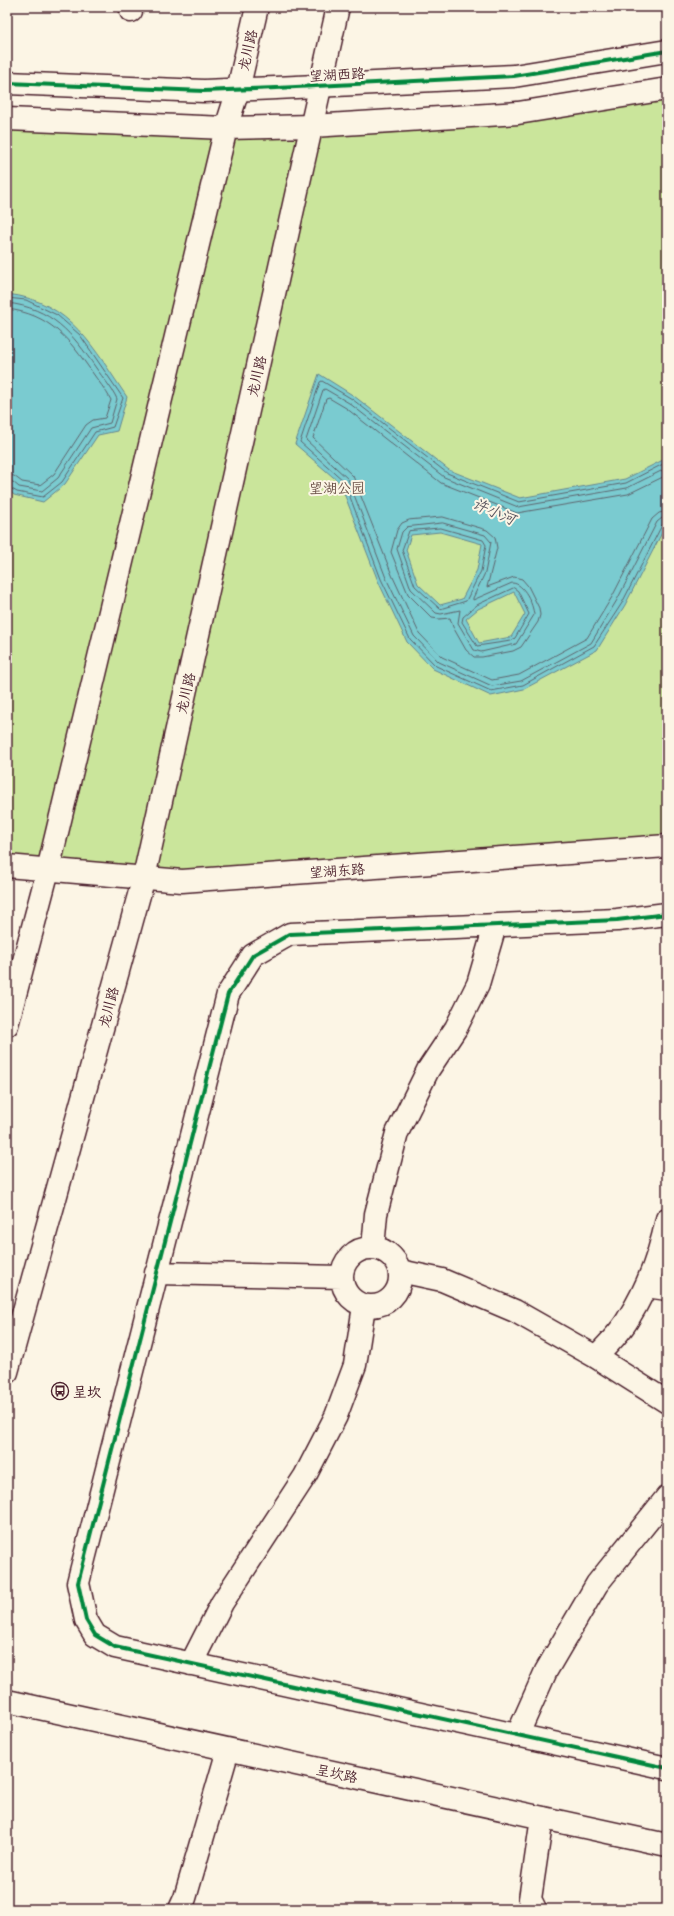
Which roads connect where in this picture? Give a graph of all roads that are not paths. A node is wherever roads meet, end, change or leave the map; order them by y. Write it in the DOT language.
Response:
graph roads {
  1 [pos="257,7"];
  2 [pos="338,7"];
  3 [pos="667,51"];
  4 [pos="7,83"];
  5 [pos="321,85"];
  6 [pos="667,89"];
  7 [pos="238,90"];
  8 [pos="7,120"];
  9 [pos="312,126"];
  10 [pos="226,128"];
  11 [pos="667,846"];
  12 [pos="7,866"];
  13 [pos="48,870"];
  14 [pos="144,877"];
  15 [pos="667,914"];
  16 [pos="495,926"];
  17 [pos="7,1025"];
  18 [pos="667,1219"];
  19 [pos="373,1248"];
  20 [pos="400,1271"];
  21 [pos="156,1273"];
  22 [pos="342,1277"];
  23 [pos="657,1287"];
  24 [pos="364,1306"];
  25 [pos="596,1357"];
  26 [pos="7,1372"];
  27 [pos="667,1402"];
  28 [pos="667,1497"];
  29 [pos="191,1664"];
  30 [pos="7,1701"];
  31 [pos="517,1736"];
  32 [pos="228,1750"];
  33 [pos="667,1768"];
  34 [pos="542,1818"];
  35 [pos="667,1845"];
  36 [pos="180,1909"];
  37 [pos="535,1909"];
  1 -- 7 [label="main road, 龙川路"];
  2 -- 5 [label="main road, 龙川路"];
  3 -- 5 [label="main road, 望湖西路"];
  4 -- 7 [label="main road, 望湖西路"];
  5 -- 7 [label="main road, 望湖西路"];
  5 -- 9 [label="main road, 龙川路"];
  6 -- 9 [label="main road"];
  7 -- 10 [label="main road, 龙川路"];
  8 -- 10 [label="main road"];
  9 -- 10 [label="main road"];
  9 -- 14 [label="main road, 龙川路"];
  10 -- 13 [label="main road, 龙川路"];
  11 -- 14 [label="main road, 望湖东路"];
  12 -- 13 [label="main road, 望湖东路"];
  13 -- 14 [label="main road, 望湖东路"];
  13 -- 17 [label="main road, 龙川路"];
  14 -- 26 [label="main road, 龙川路"];
  15 -- 16 [label="main road"];
  16 -- 19 [label="main road"];
  16 -- 21 [label="main road"];
  18 -- 23 [label="main road"];
  19 -- 20 [label="main road"];
  19 -- 22 [label="main road"];
  20 -- 24 [label="main road"];
  20 -- 25 [label="main road"];
  21 -- 22 [label="main road"];
  21 -- 29 [label="main road"];
  22 -- 24 [label="main road"];
  23 -- 25 [label="main road"];
  24 -- 29 [label="main road"];
  25 -- 27 [label="main road"];
  28 -- 31 [label="main road"];
  29 -- 31 [label="main road"];
  30 -- 32 [label="main road, 呈坎路"];
  31 -- 33 [label="main road"];
  32 -- 34 [label="main road, 呈坎路"];
  32 -- 36 [label="main road"];
  34 -- 35 [label="main road, 呈坎路"];
  34 -- 37 [label="main road"];
}
